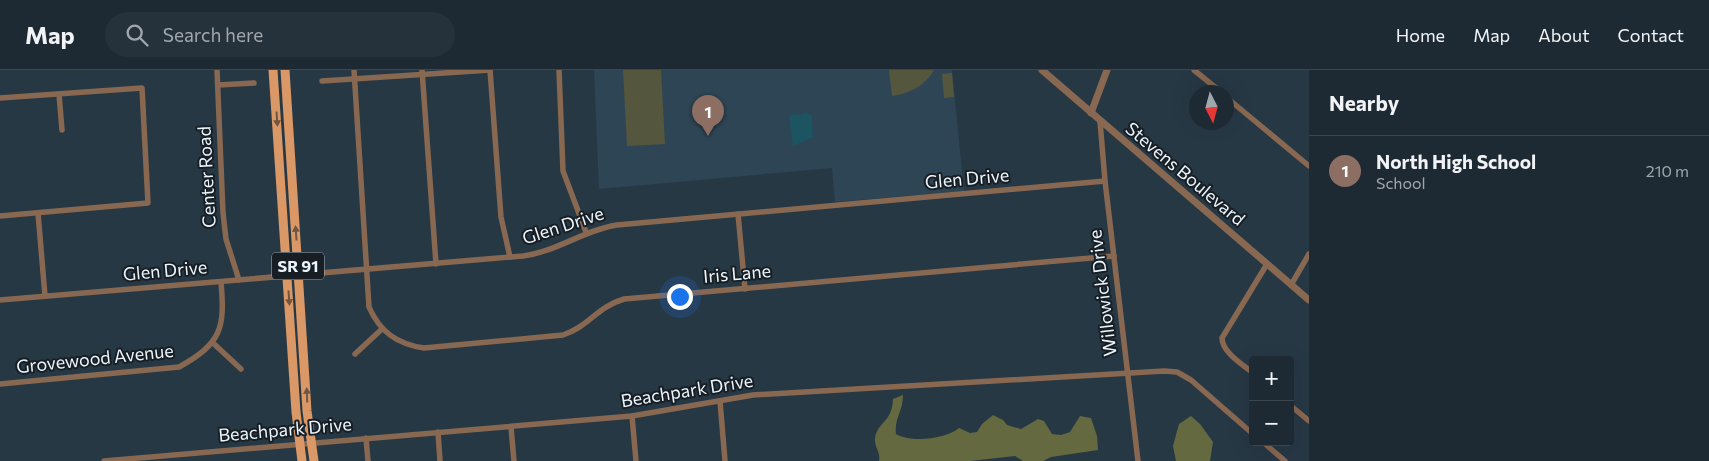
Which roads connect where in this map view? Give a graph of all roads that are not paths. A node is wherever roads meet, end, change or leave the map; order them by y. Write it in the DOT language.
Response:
graph roads {
  1 [pos="217,70"];
  2 [pos="273,70"];
  3 [pos="285,70"];
  4 [pos="354,70"];
  5 [pos="490,70"];
  6 [pos="559,70"];
  7 [pos="1042,70"];
  8 [pos="1107,70"];
  9 [pos="1194,70"];
  10 [pos="423,72"];
  11 [pos="355,79"];
  12 [pos="322,82"];
  13 [pos="254,83"];
  14 [pos="218,85"];
  15 [pos="1212,85"];
  16 [pos="58,94"];
  17 [pos="0,98"];
  18 [pos="1234,104"];
  19 [pos="1091,113"];
  20 [pos="1100,121"];
  21 [pos="62,130"];
  22 [pos="1309,166"];
  23 [pos="1105,181"];
  24 [pos="38,213"];
  25 [pos="738,214"];
  26 [pos="0,216"];
  27 [pos="586,232"];
  28 [pos="1309,254"];
  29 [pos="1114,256"];
  30 [pos="510,257"];
  31 [pos="436,264"];
  32 [pos="1267,264"];
  33 [pos="365,270"];
  34 [pos="298,275"];
  35 [pos="287,276"];
  36 [pos="239,280"];
  37 [pos="221,282"];
  38 [pos="1291,285"];
  39 [pos="745,289"];
  40 [pos="45,296"];
  41 [pos="0,300"];
  42 [pos="1309,300"];
  43 [pos="382,330"];
  44 [pos="213,343"];
  45 [pos="354,354"];
  46 [pos="241,369"];
  47 [pos="1249,370"];
  48 [pos="1128,374"];
  49 [pos="0,384"];
  50 [pos="720,401"];
  51 [pos="1294,408"];
  52 [pos="632,416"];
  53 [pos="1309,421"];
  54 [pos="511,427"];
  55 [pos="1249,431"];
  56 [pos="438,432"];
  57 [pos="366,438"];
  58 [pos="312,442"];
  59 [pos="300,444"];
  60 [pos="1268,446"];
  61 [pos="104,461"];
  62 [pos="302,461"];
  63 [pos="314,461"];
  64 [pos="368,461"];
  65 [pos="440,461"];
  66 [pos="514,461"];
  67 [pos="636,461"];
  68 [pos="725,461"];
  69 [pos="1138,461"];
  70 [pos="1285,461"];
  1 -- 14 [label="street, Center Road"];
  2 -- 35 [label="main road, SR 91, one-way"];
  34 -- 3 [label="main road, SR 91, one-way"];
  4 -- 11 [label="street, Iris Lane"];
  5 -- 10 [label="street"];
  5 -- 30 [label="street"];
  6 -- 27 [label="street"];
  7 -- 19 [label="street, Stevens Boulevard"];
  8 -- 19 [label="street"];
  9 -- 15 [label="street"];
  10 -- 11 [label="street"];
  10 -- 31 [label="street"];
  11 -- 12 [label="street"];
  11 -- 33 [label="street, Iris Lane"];
  13 -- 14 [label="street"];
  14 -- 36 [label="street, Center Road"];
  16 -- 17 [label="street"];
  16 -- 21 [label="street"];
  16 -- 24 [label="street"];
  18 -- 22 [label="street"];
  19 -- 20 [label="street, Stevens Boulevard"];
  20 -- 23 [label="street, Willowick Drive"];
  20 -- 32 [label="street, Stevens Boulevard"];
  23 -- 25 [label="street, Glen Drive"];
  23 -- 29 [label="street, Willowick Drive"];
  24 -- 26 [label="street"];
  24 -- 40 [label="street"];
  25 -- 27 [label="street, Glen Drive"];
  25 -- 39 [label="street"];
  27 -- 30 [label="street, Glen Drive"];
  28 -- 38 [label="street"];
  29 -- 39 [label="street, Iris Lane"];
  29 -- 48 [label="street, Willowick Drive"];
  30 -- 31 [label="street, Glen Drive"];
  31 -- 33 [label="street, Glen Drive"];
  32 -- 38 [label="street, Stevens Boulevard"];
  32 -- 47 [label="street"];
  33 -- 34 [label="street, Glen Drive"];
  33 -- 43 [label="street, Iris Lane"];
  34 -- 35 [label="street, Glen Drive"];
  58 -- 34 [label="main road, SR 91, one-way"];
  35 -- 36 [label="street, Glen Drive"];
  35 -- 59 [label="main road, SR 91, one-way"];
  36 -- 37 [label="street, Glen Drive"];
  37 -- 40 [label="street, Glen Drive"];
  37 -- 44 [label="street, Grovewood Avenue"];
  38 -- 42 [label="street, Stevens Boulevard"];
  39 -- 43 [label="street, Iris Lane"];
  40 -- 41 [label="street, Glen Drive"];
  43 -- 45 [label="street"];
  44 -- 46 [label="street"];
  44 -- 49 [label="street, Grovewood Avenue"];
  48 -- 50 [label="street, Beachpark Drive"];
  48 -- 55 [label="street, Beachpark Drive"];
  48 -- 69 [label="street, Willowick Drive"];
  50 -- 52 [label="street, Beachpark Drive"];
  50 -- 68 [label="street"];
  51 -- 53 [label="street"];
  52 -- 54 [label="street, Beachpark Drive"];
  52 -- 67 [label="street"];
  54 -- 56 [label="street, Beachpark Drive"];
  54 -- 66 [label="street"];
  56 -- 57 [label="street, Beachpark Drive"];
  56 -- 65 [label="street"];
  57 -- 58 [label="street, Beachpark Drive"];
  57 -- 64 [label="street"];
  58 -- 59 [label="street, Beachpark Drive"];
  58 -- 63 [label="main road, SR 91"];
  59 -- 61 [label="street, Beachpark Drive"];
  59 -- 62 [label="main road, SR 91"];
  60 -- 70 [label="street"];
}
